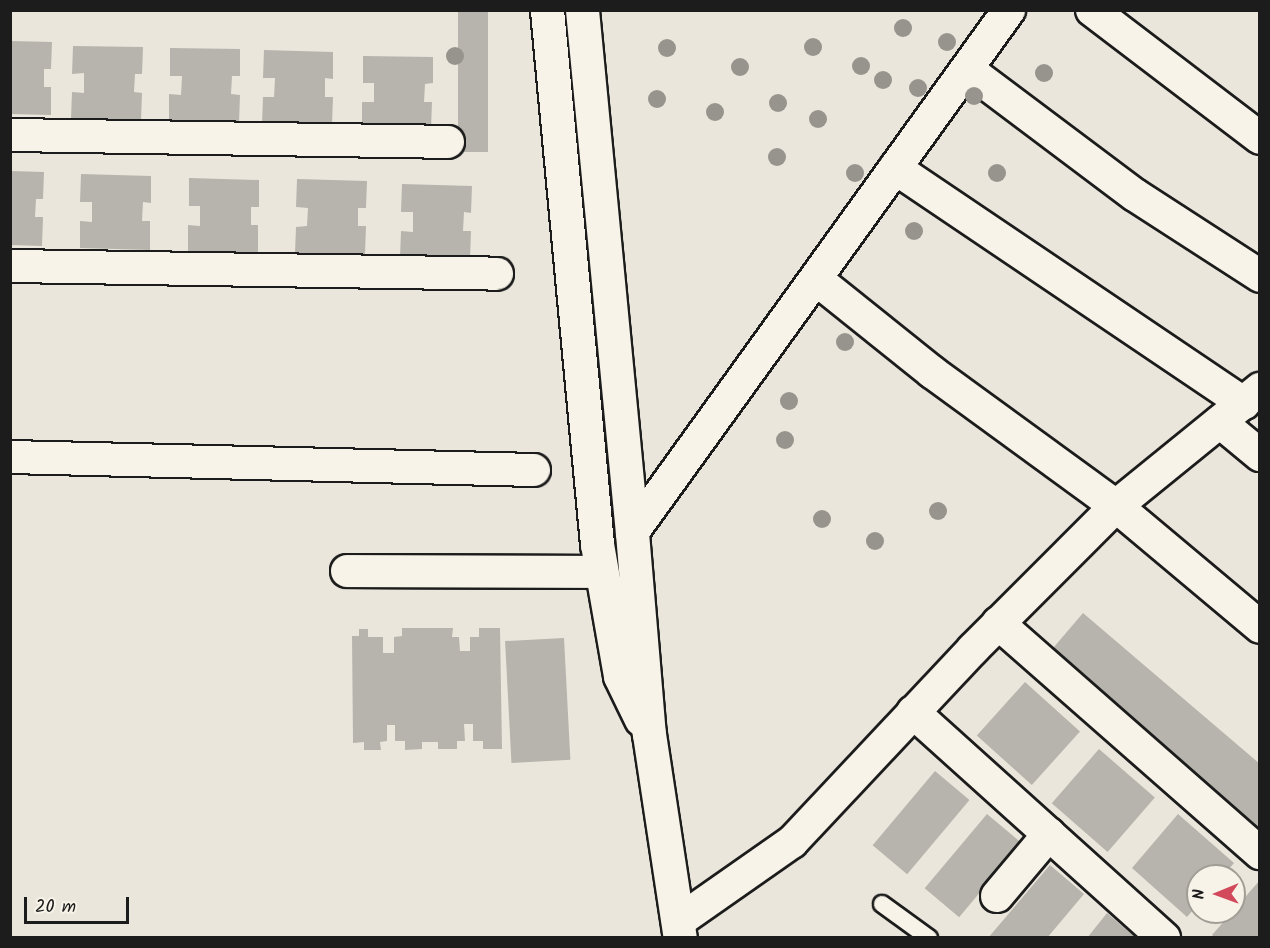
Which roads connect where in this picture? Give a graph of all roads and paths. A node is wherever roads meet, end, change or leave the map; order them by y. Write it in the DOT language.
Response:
graph roads {
  1 [pos="547,10"];
  2 [pos="582,10"];
  3 [pos="1008,10"];
  4 [pos="1092,10"];
  5 [pos="966,69"];
  6 [pos="10,135"];
  7 [pos="1260,138"];
  8 [pos="448,142"];
  9 [pos="895,168"];
  10 [pos="10,266"];
  11 [pos="497,274"];
  12 [pos="1260,276"];
  13 [pos="816,279"];
  14 [pos="1252,396"];
  15 [pos="1220,422"];
  16 [pos="1260,455"];
  17 [pos="10,457"];
  18 [pos="534,470"];
  19 [pos="1116,506"];
  20 [pos="632,533"];
  21 [pos="347,571"];
  22 [pos="602,572"];
  23 [pos="998,623"];
  24 [pos="1260,627"];
  25 [pos="913,712"];
  26 [pos="649,734"];
  27 [pos="1049,834"];
  28 [pos="1260,853"];
  29 [pos="997,896"];
  30 [pos="882,904"];
  31 [pos="679,929"];
  32 [pos="929,938"];
  33 [pos="1164,938"];
  1 -- 22 [label="street"];
  2 -- 20 [label="street"];
  3 -- 5 [label="street"];
  4 -- 7 [label="street"];
  5 -- 9 [label="street"];
  5 -- 12 [label="street"];
  6 -- 8 [label="street"];
  9 -- 13 [label="street"];
  9 -- 14 [label="street"];
  10 -- 11 [label="street"];
  13 -- 19 [label="street"];
  13 -- 20 [label="street"];
  14 -- 15 [label="street"];
  15 -- 16 [label="street"];
  15 -- 19 [label="street"];
  17 -- 18 [label="street"];
  19 -- 23 [label="street"];
  19 -- 24 [label="street"];
  20 -- 26 [label="street"];
  21 -- 22 [label="street"];
  22 -- 26 [label="street"];
  23 -- 25 [label="street"];
  23 -- 28 [label="street"];
  25 -- 27 [label="street"];
  25 -- 31 [label="street"];
  26 -- 31 [label="street"];
  27 -- 29 [label="street"];
  27 -- 33 [label="street"];
  30 -- 32 [label="lane"];
}
